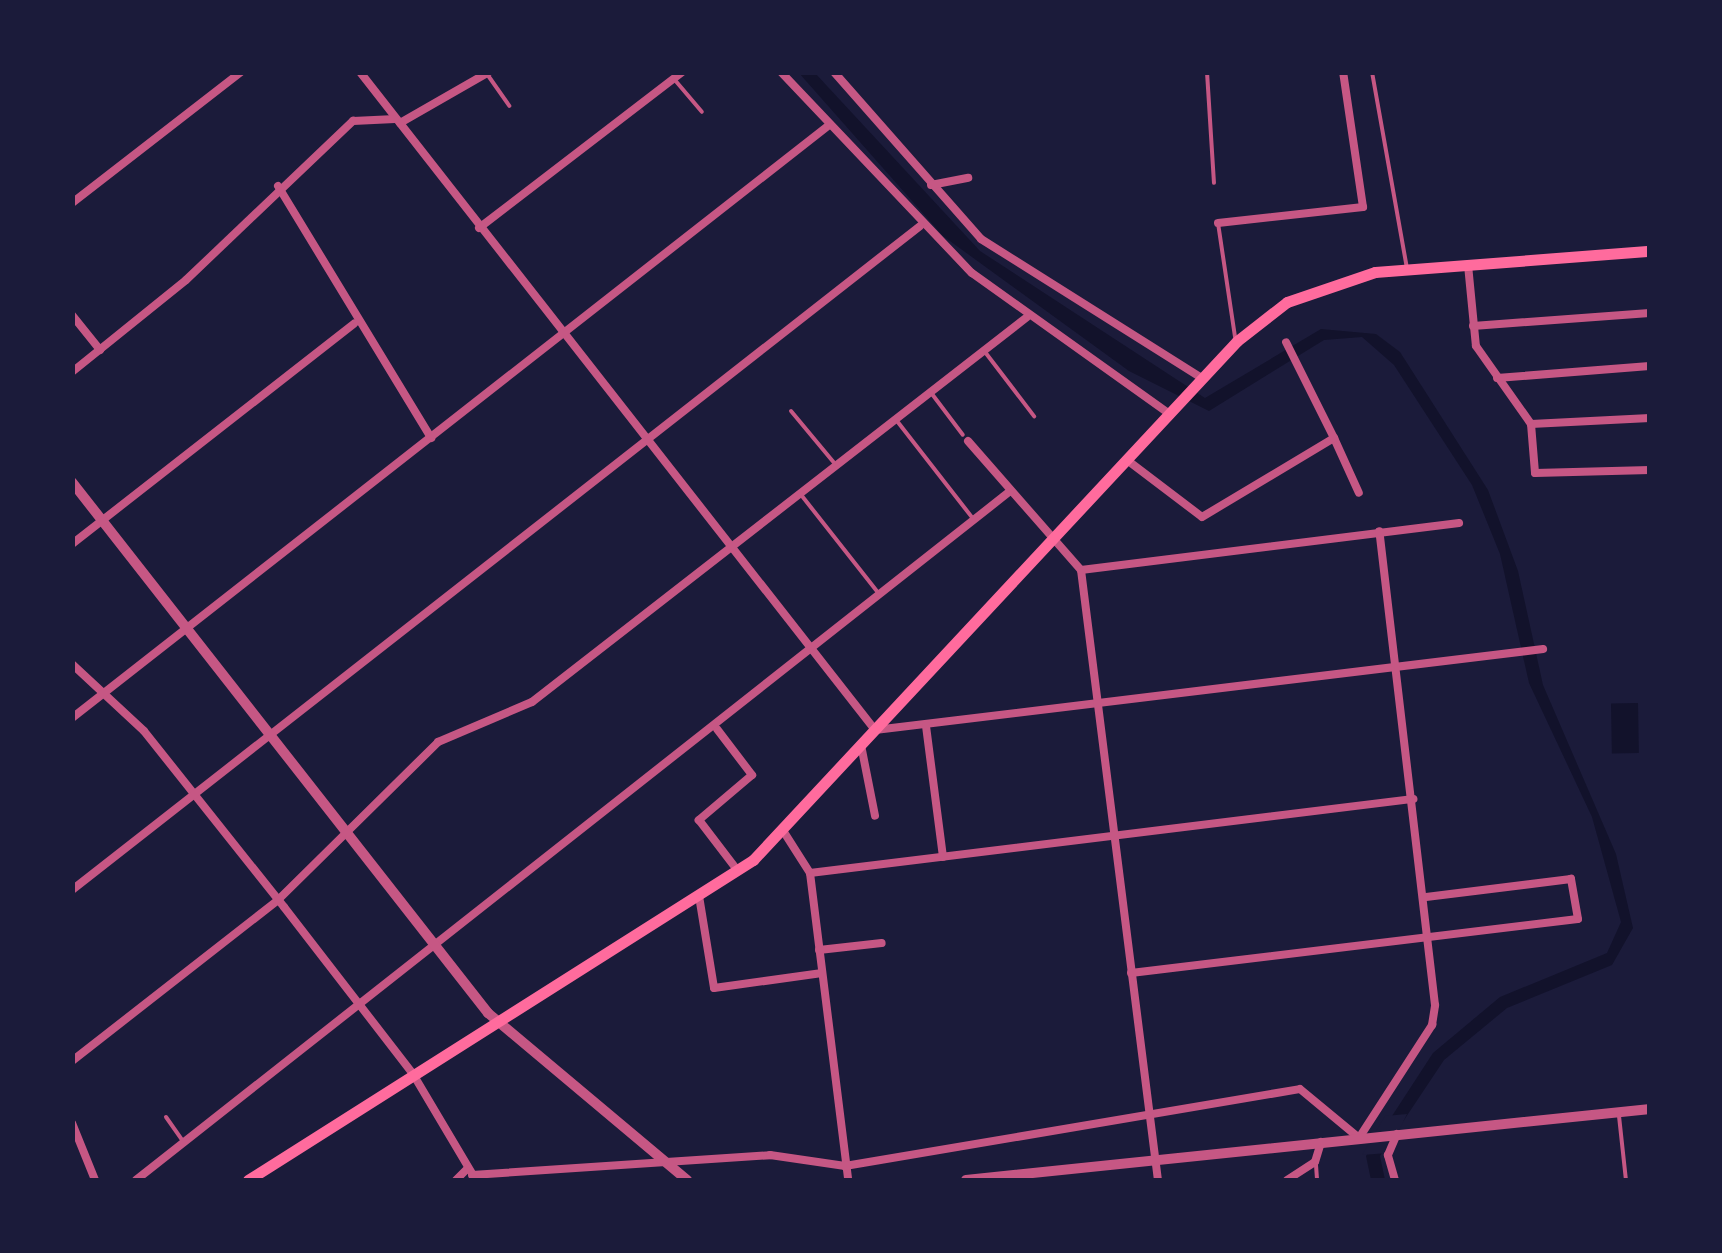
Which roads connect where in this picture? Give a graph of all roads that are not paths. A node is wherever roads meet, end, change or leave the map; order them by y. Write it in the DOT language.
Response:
graph roads {
  1 [pos="241,72"];
  2 [pos="360,72"];
  3 [pos="781,72"];
  4 [pos="834,72"];
  5 [pos="1206,72"];
  6 [pos="1343,72"];
  7 [pos="1372,72"];
  8 [pos="488,73"];
  9 [pos="678,76"];
  10 [pos="509,106"];
  11 [pos="702,112"];
  12 [pos="398,121"];
  13 [pos="829,125"];
  14 [pos="968,178"];
  15 [pos="1214,183"];
  16 [pos="930,185"];
  17 [pos="278,186"];
  18 [pos="72,204"];
  19 [pos="1218,224"];
  20 [pos="920,226"];
  21 [pos="480,228"];
  22 [pos="1650,251"];
  23 [pos="1468,264"];
  24 [pos="1407,269"];
  25 [pos="72,314"];
  26 [pos="1650,314"];
  27 [pos="1027,317"];
  28 [pos="354,324"];
  29 [pos="1474,326"];
  30 [pos="566,336"];
  31 [pos="1238,342"];
  32 [pos="1288,344"];
  33 [pos="100,350"];
  34 [pos="983,350"];
  35 [pos="1650,366"];
  36 [pos="72,372"];
  37 [pos="1497,378"];
  38 [pos="1199,383"];
  39 [pos="929,391"];
  40 [pos="791,411"];
  41 [pos="1174,412"];
  42 [pos="1034,416"];
  43 [pos="894,417"];
  44 [pos="1650,418"];
  45 [pos="1531,424"];
  46 [pos="431,438"];
  47 [pos="966,438"];
  48 [pos="1334,438"];
  49 [pos="650,441"];
  50 [pos="1128,460"];
  51 [pos="834,464"];
  52 [pos="1650,470"];
  53 [pos="72,482"];
  54 [pos="800,492"];
  55 [pos="1009,492"];
  56 [pos="1359,493"];
  57 [pos="103,520"];
  58 [pos="974,520"];
  59 [pos="1459,523"];
  60 [pos="1378,532"];
  61 [pos="1052,540"];
  62 [pos="72,544"];
  63 [pos="734,548"];
  64 [pos="1081,570"];
  65 [pos="881,596"];
  66 [pos="188,628"];
  67 [pos="1543,649"];
  68 [pos="813,651"];
  69 [pos="72,664"];
  70 [pos="1397,665"];
  71 [pos="107,692"];
  72 [pos="1097,704"];
  73 [pos="72,718"];
  74 [pos="926,726"];
  75 [pos="717,728"];
  76 [pos="875,730"];
  77 [pos="272,736"];
  78 [pos="861,744"];
  79 [pos="194,794"];
  80 [pos="1413,800"];
  81 [pos="875,816"];
  82 [pos="344,828"];
  83 [pos="782,829"];
  84 [pos="1113,837"];
  85 [pos="943,856"];
  86 [pos="738,870"];
  87 [pos="810,873"];
  88 [pos="72,890"];
  89 [pos="699,896"];
  90 [pos="1426,897"];
  91 [pos="278,900"];
  92 [pos="1430,935"];
  93 [pos="882,943"];
  94 [pos="436,946"];
  95 [pos="819,950"];
  96 [pos="822,973"];
  97 [pos="1131,973"];
  98 [pos="360,1006"];
  99 [pos="497,1022"];
  100 [pos="72,1061"];
  101 [pos="413,1074"];
  102 [pos="1147,1108"];
  103 [pos="1650,1109"];
  104 [pos="1619,1112"];
  105 [pos="166,1117"];
  106 [pos="72,1123"];
  107 [pos="1399,1133"];
  108 [pos="1363,1137"];
  109 [pos="1321,1142"];
  110 [pos="184,1143"];
  111 [pos="1156,1160"];
  112 [pos="662,1162"];
  113 [pos="1315,1162"];
  114 [pos="845,1166"];
  115 [pos="472,1175"];
  116 [pos="94,1180"];
  117 [pos="136,1180"];
  118 [pos="248,1180"];
  119 [pos="456,1180"];
  120 [pos="687,1180"];
  121 [pos="848,1180"];
  122 [pos="966,1180"];
  123 [pos="981,1180"];
  124 [pos="1158,1180"];
  125 [pos="1287,1180"];
  126 [pos="1317,1180"];
  127 [pos="1395,1180"];
  128 [pos="1626,1180"];
  1 -- 18 [label="street"];
  2 -- 12 [label="street"];
  3 -- 13 [label="street"];
  4 -- 16 [label="street"];
  5 -- 15 [label="lane"];
  6 -- 19 [label="street"];
  7 -- 24 [label="lane"];
  8 -- 10 [label="lane"];
  8 -- 12 [label="street"];
  9 -- 11 [label="lane"];
  9 -- 21 [label="street"];
  12 -- 17 [label="street"];
  12 -- 21 [label="street"];
  13 -- 20 [label="street"];
  13 -- 30 [label="street"];
  14 -- 16 [label="street"];
  16 -- 38 [label="street"];
  17 -- 28 [label="street"];
  17 -- 33 [label="street"];
  19 -- 31 [label="lane"];
  20 -- 27 [label="street"];
  20 -- 49 [label="street"];
  21 -- 30 [label="street"];
  22 -- 23 [label="main road"];
  23 -- 24 [label="main road"];
  23 -- 29 [label="street"];
  24 -- 31 [label="main road"];
  25 -- 33 [label="street"];
  26 -- 29 [label="street"];
  27 -- 34 [label="street"];
  27 -- 41 [label="street"];
  28 -- 46 [label="street"];
  28 -- 57 [label="street"];
  29 -- 37 [label="street"];
  30 -- 46 [label="street"];
  30 -- 49 [label="street"];
  31 -- 38 [label="main road"];
  32 -- 48 [label="street"];
  33 -- 36 [label="street"];
  34 -- 39 [label="street"];
  34 -- 42 [label="lane"];
  35 -- 37 [label="street"];
  37 -- 45 [label="street"];
  38 -- 41 [label="main road"];
  39 -- 43 [label="street"];
  39 -- 47 [label="lane"];
  40 -- 51 [label="lane"];
  41 -- 50 [label="main road"];
  43 -- 51 [label="street"];
  43 -- 58 [label="lane"];
  44 -- 45 [label="street"];
  45 -- 52 [label="street"];
  46 -- 66 [label="street"];
  47 -- 55 [label="street"];
  48 -- 50 [label="street"];
  48 -- 56 [label="street"];
  49 -- 63 [label="street"];
  49 -- 77 [label="street"];
  50 -- 61 [label="main road"];
  51 -- 54 [label="street"];
  53 -- 57 [label="street"];
  54 -- 63 [label="street"];
  54 -- 65 [label="lane"];
  55 -- 58 [label="street"];
  55 -- 61 [label="street"];
  57 -- 62 [label="street"];
  57 -- 66 [label="street"];
  58 -- 65 [label="street"];
  59 -- 60 [label="street"];
  60 -- 64 [label="street"];
  60 -- 70 [label="street"];
  61 -- 64 [label="street"];
  61 -- 76 [label="main road"];
  63 -- 68 [label="street"];
  63 -- 82 [label="street"];
  64 -- 72 [label="street"];
  65 -- 68 [label="street"];
  66 -- 71 [label="street"];
  66 -- 77 [label="street"];
  67 -- 70 [label="street"];
  68 -- 75 [label="street"];
  68 -- 76 [label="street"];
  69 -- 71 [label="street"];
  70 -- 72 [label="street"];
  70 -- 80 [label="street"];
  71 -- 73 [label="street"];
  71 -- 79 [label="street"];
  72 -- 74 [label="street"];
  72 -- 84 [label="street"];
  74 -- 76 [label="street"];
  74 -- 85 [label="street"];
  75 -- 86 [label="street"];
  75 -- 94 [label="street"];
  76 -- 78 [label="main road"];
  77 -- 79 [label="street"];
  77 -- 82 [label="street"];
  78 -- 81 [label="street"];
  78 -- 83 [label="main road"];
  79 -- 88 [label="street"];
  79 -- 91 [label="street"];
  80 -- 84 [label="street"];
  80 -- 90 [label="street"];
  82 -- 91 [label="street"];
  82 -- 94 [label="street"];
  83 -- 86 [label="main road"];
  83 -- 87 [label="street"];
  84 -- 85 [label="street"];
  84 -- 97 [label="street"];
  85 -- 87 [label="street"];
  86 -- 89 [label="main road"];
  87 -- 95 [label="street"];
  89 -- 96 [label="street"];
  89 -- 99 [label="main road"];
  90 -- 92 [label="street"];
  90 -- 92 [label="street"];
  91 -- 98 [label="street"];
  91 -- 100 [label="street"];
  92 -- 97 [label="street"];
  92 -- 108 [label="street"];
  93 -- 95 [label="street"];
  94 -- 98 [label="street"];
  94 -- 99 [label="street"];
  95 -- 96 [label="street"];
  96 -- 114 [label="street"];
  97 -- 102 [label="street"];
  98 -- 101 [label="street"];
  98 -- 110 [label="street"];
  99 -- 101 [label="main road"];
  99 -- 112 [label="street"];
  101 -- 115 [label="street"];
  101 -- 118 [label="main road"];
  102 -- 108 [label="street"];
  102 -- 111 [label="street"];
  102 -- 114 [label="street"];
  103 -- 104 [label="street"];
  104 -- 107 [label="street"];
  104 -- 128 [label="lane"];
  105 -- 110 [label="lane"];
  106 -- 116 [label="street"];
  107 -- 108 [label="street"];
  107 -- 127 [label="street"];
  108 -- 109 [label="street"];
  109 -- 111 [label="street"];
  109 -- 113 [label="street"];
  110 -- 117 [label="street"];
  111 -- 123 [label="street"];
  111 -- 124 [label="street"];
  112 -- 114 [label="street"];
  112 -- 115 [label="street"];
  112 -- 120 [label="street"];
  113 -- 125 [label="street"];
  113 -- 126 [label="lane"];
  114 -- 121 [label="street"];
  115 -- 119 [label="street"];
  122 -- 123 [label="street"];
}
